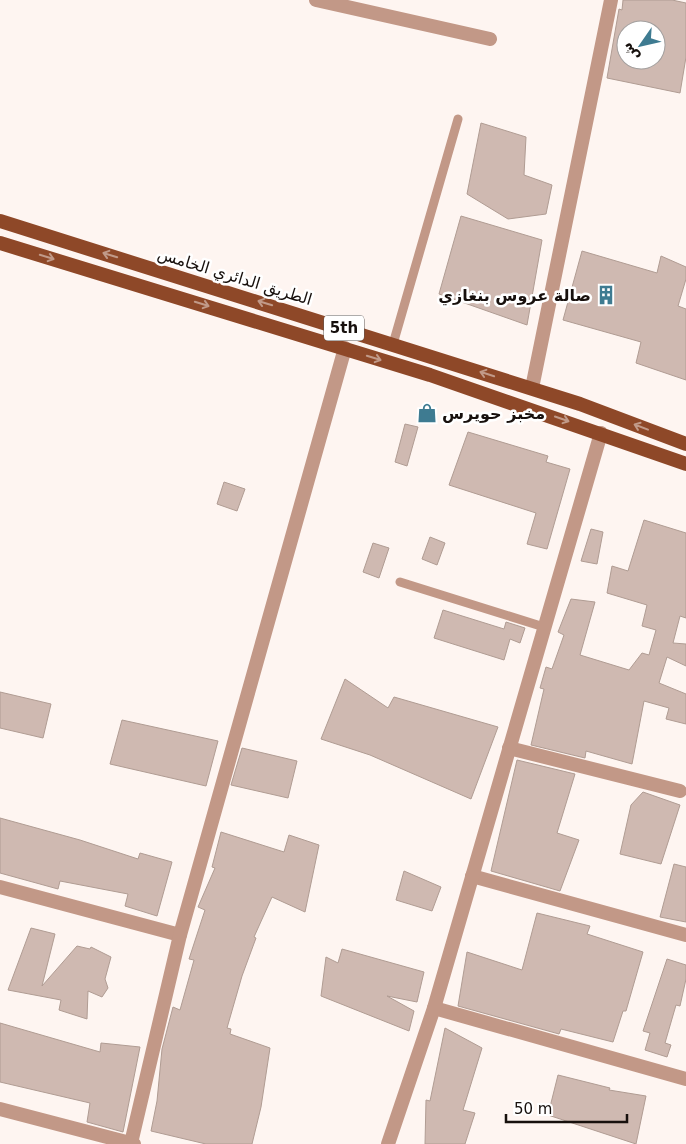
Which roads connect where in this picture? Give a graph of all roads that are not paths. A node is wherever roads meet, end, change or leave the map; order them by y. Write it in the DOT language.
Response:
graph roads {
  1 [pos="316,0"];
  2 [pos="611,0"];
  3 [pos="364,5"];
  4 [pos="490,39"];
  5 [pos="458,120"];
  6 [pos="0,221"];
  7 [pos="0,243"];
  8 [pos="296,313"];
  9 [pos="290,331"];
  10 [pos="393,344"];
  11 [pos="344,348"];
  12 [pos="532,388"];
  13 [pos="601,433"];
  14 [pos="686,444"];
  15 [pos="686,464"];
  16 [pos="400,582"];
  17 [pos="544,627"];
  18 [pos="509,748"];
  19 [pos="680,791"];
  20 [pos="472,876"];
  21 [pos="0,887"];
  22 [pos="180,935"];
  23 [pos="686,935"];
  24 [pos="434,1008"];
  25 [pos="686,1078"];
  26 [pos="0,1109"];
  27 [pos="133,1144"];
  28 [pos="388,1144"];
  1 -- 3 [label="street"];
  2 -- 12 [label="street"];
  3 -- 4 [label="street"];
  5 -- 10 [label="lane"];
  8 -- 6 [label="main road, الطريق الدائري الخامس / 5th, one-way"];
  7 -- 9 [label="main road, 5th, one-way"];
  8 -- 9 [label="main road"];
  8 -- 10 [label="main road, الطريق الدائري الخامس / 5th"];
  9 -- 11 [label="main road, 5th"];
  12 -- 10 [label="main road, الطريق الدائري الخامس / 5th, one-way"];
  11 -- 13 [label="main road, 5th, one-way"];
  11 -- 22 [label="street"];
  14 -- 12 [label="main road, الطريق الدائري الخامس / 5th, one-way"];
  13 -- 15 [label="main road, 5th"];
  13 -- 17 [label="street"];
  16 -- 17 [label="lane"];
  17 -- 18 [label="street"];
  18 -- 19 [label="street"];
  18 -- 20 [label="street"];
  20 -- 23 [label="street"];
  20 -- 24 [label="street"];
  21 -- 22 [label="street"];
  22 -- 27 [label="street"];
  24 -- 25 [label="street"];
  24 -- 28 [label="street"];
  26 -- 27 [label="street"];
}
